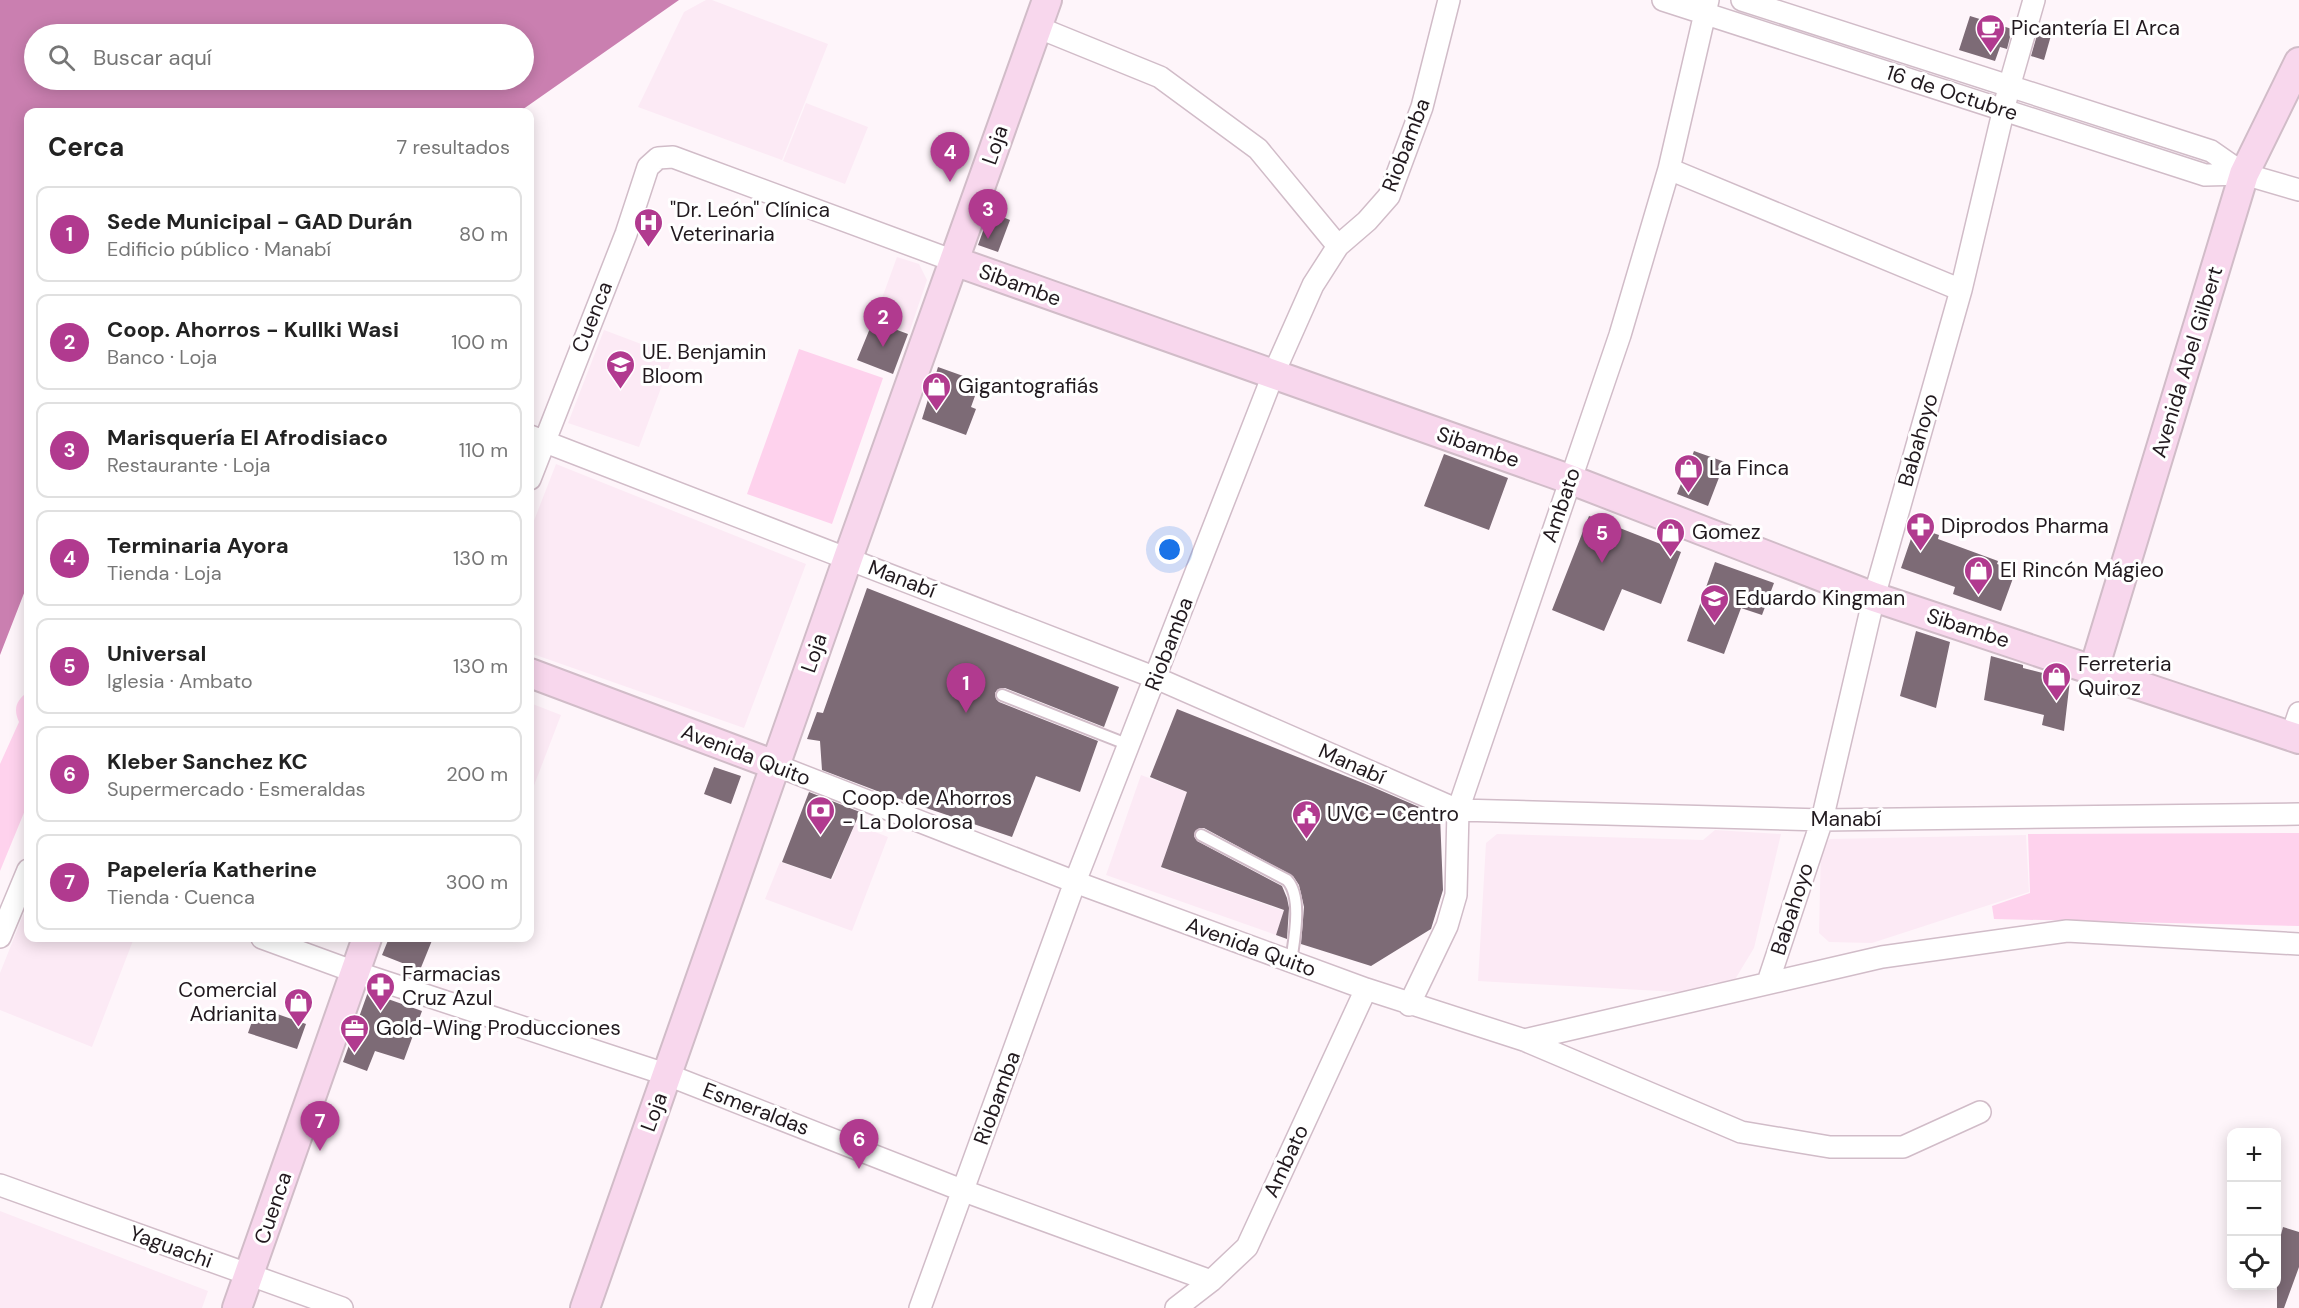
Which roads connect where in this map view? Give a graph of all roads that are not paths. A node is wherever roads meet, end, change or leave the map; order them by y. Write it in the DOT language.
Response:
graph roads {
  1 [pos="1047,0"];
  2 [pos="1449,0"];
  3 [pos="1663,0"];
  4 [pos="1742,0"];
  5 [pos="2034,0"];
  6 [pos="1706,6"];
  7 [pos="1036,27"];
  8 [pos="2299,62"];
  9 [pos="2009,87"];
  10 [pos="2004,110"];
  11 [pos="658,158"];
  12 [pos="1669,169"];
  13 [pos="2244,174"];
  14 [pos="2299,190"];
  15 [pos="1338,246"];
  16 [pos="954,261"];
  17 [pos="1960,290"];
  18 [pos="1272,375"];
  19 [pos="536,439"];
  20 [pos="1569,479"];
  21 [pos="848,558"];
  22 [pos="1874,597"];
  23 [pos="2094,669"];
  24 [pos="534,675"];
  25 [pos="1156,678"];
  26 [pos="1002,695"];
  27 [pos="2296,729"];
  28 [pos="1129,745"];
  29 [pos="775,765"];
  30 [pos="1458,810"];
  31 [pos="2299,814"];
  32 [pos="1822,820"];
  33 [pos="1201,835"];
  34 [pos="24,880"];
  35 [pos="1075,882"];
  36 [pos="0,938"];
  37 [pos="273,942"];
  38 [pos="366,942"];
  39 [pos="2299,944"];
  40 [pos="1291,962"];
  41 [pos="355,972"];
  42 [pos="1768,982"];
  43 [pos="1366,989"];
  44 [pos="1409,1005"];
  45 [pos="1524,1040"];
  46 [pos="668,1075"];
  47 [pos="1980,1112"];
  48 [pos="0,1185"];
  49 [pos="964,1191"];
  50 [pos="249,1276"];
  51 [pos="1211,1281"];
  52 [pos="237,1308"];
  53 [pos="342,1308"];
  54 [pos="585,1308"];
  55 [pos="920,1308"];
  56 [pos="1176,1308"];
  1 -- 7 [label="street, Loja"];
  2 -- 15 [label="street, Riobamba"];
  3 -- 6 [label="street, 16 de Octubre"];
  4 -- 9 [label="street, 16 de Octubre"];
  5 -- 9 [label="street, Babahoyo"];
  6 -- 10 [label="street, 16 de Octubre"];
  6 -- 12 [label="street, Ambato"];
  7 -- 15 [label="street"];
  7 -- 16 [label="street, Loja"];
  8 -- 13 [label="street, Avenida Abel Gilbert"];
  9 -- 10 [label="street, Babahoyo"];
  9 -- 13 [label="street, 16 de Octubre"];
  10 -- 13 [label="street, 16 de Octubre"];
  10 -- 17 [label="street, Babahoyo"];
  11 -- 16 [label="street, Sibambe"];
  11 -- 19 [label="street, Cuenca"];
  12 -- 17 [label="street"];
  12 -- 20 [label="street, Ambato"];
  13 -- 14 [label="street, 16 de Octubre"];
  13 -- 23 [label="street, Avenida Abel Gilbert"];
  15 -- 18 [label="street, Riobamba"];
  16 -- 18 [label="street, Sibambe"];
  16 -- 21 [label="street, Loja"];
  17 -- 22 [label="street, Babahoyo"];
  18 -- 20 [label="street, Sibambe"];
  18 -- 25 [label="street, Riobamba"];
  19 -- 21 [label="street, Manabí"];
  20 -- 22 [label="street, Sibambe"];
  20 -- 30 [label="street, Ambato"];
  21 -- 25 [label="street, Manabí"];
  21 -- 29 [label="street, Loja"];
  22 -- 23 [label="street, Sibambe"];
  22 -- 32 [label="street, Babahoyo"];
  23 -- 27 [label="street, Sibambe"];
  24 -- 29 [label="street, Avenida Quito"];
  25 -- 28 [label="street, Riobamba"];
  25 -- 30 [label="street, Manabí"];
  26 -- 28 [label="lane"];
  28 -- 35 [label="street, Riobamba"];
  29 -- 35 [label="street, Avenida Quito"];
  29 -- 46 [label="street, Loja"];
  30 -- 32 [label="street, Manabí"];
  30 -- 44 [label="street, Ambato"];
  31 -- 32 [label="street, Manabí"];
  32 -- 42 [label="street, Babahoyo"];
  33 -- 40 [label="lane"];
  34 -- 36 [label="street"];
  35 -- 40 [label="street, Avenida Quito"];
  35 -- 49 [label="street, Riobamba"];
  37 -- 41 [label="street, Esmeraldas"];
  38 -- 41 [label="street, Cuenca"];
  39 -- 42 [label="street"];
  40 -- 43 [label="street, Avenida Quito"];
  41 -- 46 [label="street, Esmeraldas"];
  41 -- 50 [label="street, Cuenca"];
  42 -- 45 [label="street"];
  43 -- 44 [label="street, Avenida Quito"];
  43 -- 51 [label="street, Ambato"];
  44 -- 45 [label="street, Avenida Quito"];
  45 -- 47 [label="street, Avenida Quito"];
  46 -- 49 [label="street, Esmeraldas"];
  46 -- 54 [label="street, Loja"];
  48 -- 50 [label="street, Yaguachi"];
  49 -- 51 [label="street, Esmeraldas"];
  49 -- 55 [label="street, Riobamba"];
  50 -- 52 [label="street, Cuenca"];
  50 -- 53 [label="street, Yaguachi"];
  51 -- 56 [label="street, Ambato"];
}
